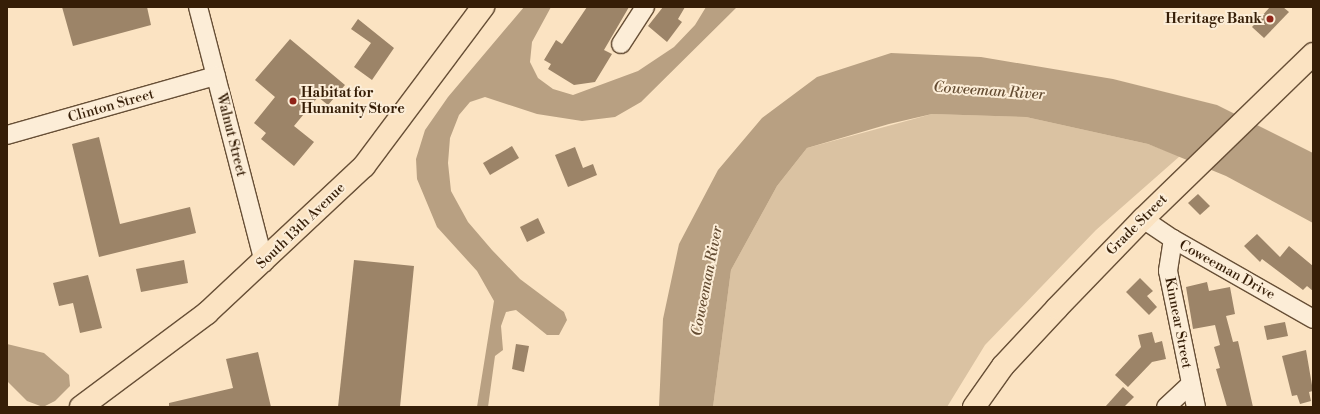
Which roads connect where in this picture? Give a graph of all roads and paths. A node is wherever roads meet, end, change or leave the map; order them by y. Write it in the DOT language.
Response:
graph roads {
  1 [pos="198,7"];
  2 [pos="483,7"];
  3 [pos="645,7"];
  4 [pos="621,44"];
  5 [pos="1313,54"];
  6 [pos="216,76"];
  7 [pos="7,135"];
  8 [pos="1143,218"];
  9 [pos="1173,240"];
  10 [pos="264,263"];
  11 [pos="1313,319"];
  12 [pos="1190,385"];
  13 [pos="81,407"];
  14 [pos="974,407"];
  15 [pos="1166,407"];
  16 [pos="1196,407"];
  1 -- 6 [label="street, Walnut Street"];
  2 -- 10 [label="main road, South 13th Avenue"];
  3 -- 4 [label="street"];
  5 -- 8 [label="main road, Grade Street"];
  6 -- 7 [label="street, Clinton Street"];
  6 -- 10 [label="street, Walnut Street"];
  8 -- 9 [label="street, Coweeman Drive"];
  8 -- 14 [label="main road, Grade Street"];
  9 -- 11 [label="street, Coweeman Drive"];
  9 -- 12 [label="street, Kinnear Street"];
  10 -- 13 [label="main road, South 13th Avenue"];
  12 -- 15 [label="street"];
  12 -- 16 [label="street, Kinnear Street"];
}
